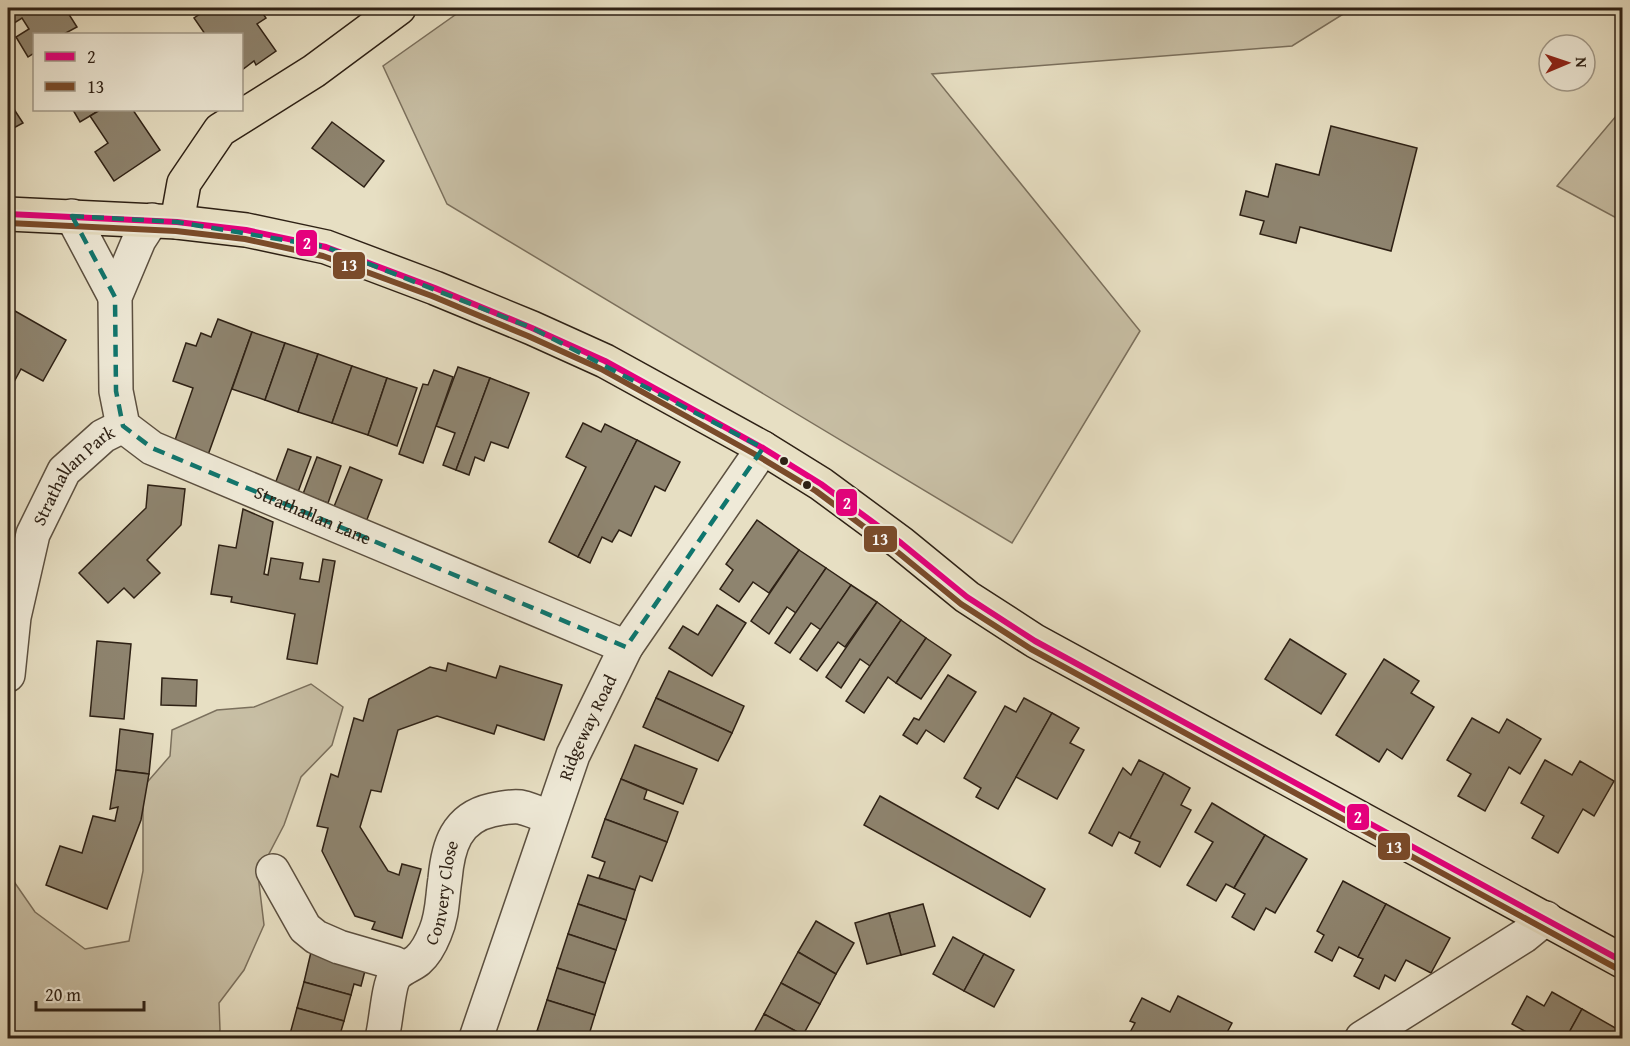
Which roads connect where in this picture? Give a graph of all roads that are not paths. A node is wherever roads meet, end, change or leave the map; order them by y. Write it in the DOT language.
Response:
graph roads {
  1 [pos="399,8"];
  2 [pos="8,214"];
  3 [pos="72,216"];
  4 [pos="165,221"];
  5 [pos="115,297"];
  6 [pos="123,426"];
  7 [pos="763,448"];
  8 [pos="626,647"];
  9 [pos="8,675"];
  10 [pos="550,818"];
  11 [pos="273,872"];
  12 [pos="1546,918"];
  13 [pos="1623,961"];
  14 [pos="404,968"];
  15 [pos="382,1038"];
  16 [pos="476,1038"];
  17 [pos="1362,1038"];
  1 -- 4 [label="main road"];
  2 -- 3 [label="main road"];
  3 -- 4 [label="main road"];
  3 -- 5 [label="street"];
  4 -- 5 [label="street"];
  4 -- 7 [label="main road"];
  5 -- 6 [label="street"];
  6 -- 8 [label="street, Strathallan Lane"];
  6 -- 9 [label="street, Strathallan Park"];
  7 -- 8 [label="street, Ridgeway Road"];
  7 -- 12 [label="main road"];
  8 -- 10 [label="street, Ridgeway Road"];
  10 -- 14 [label="street, Convery Close"];
  10 -- 16 [label="street, Ridgeway Road"];
  11 -- 14 [label="street"];
  12 -- 13 [label="main road"];
  12 -- 17 [label="street"];
  14 -- 15 [label="street, Convery Close"];
}
